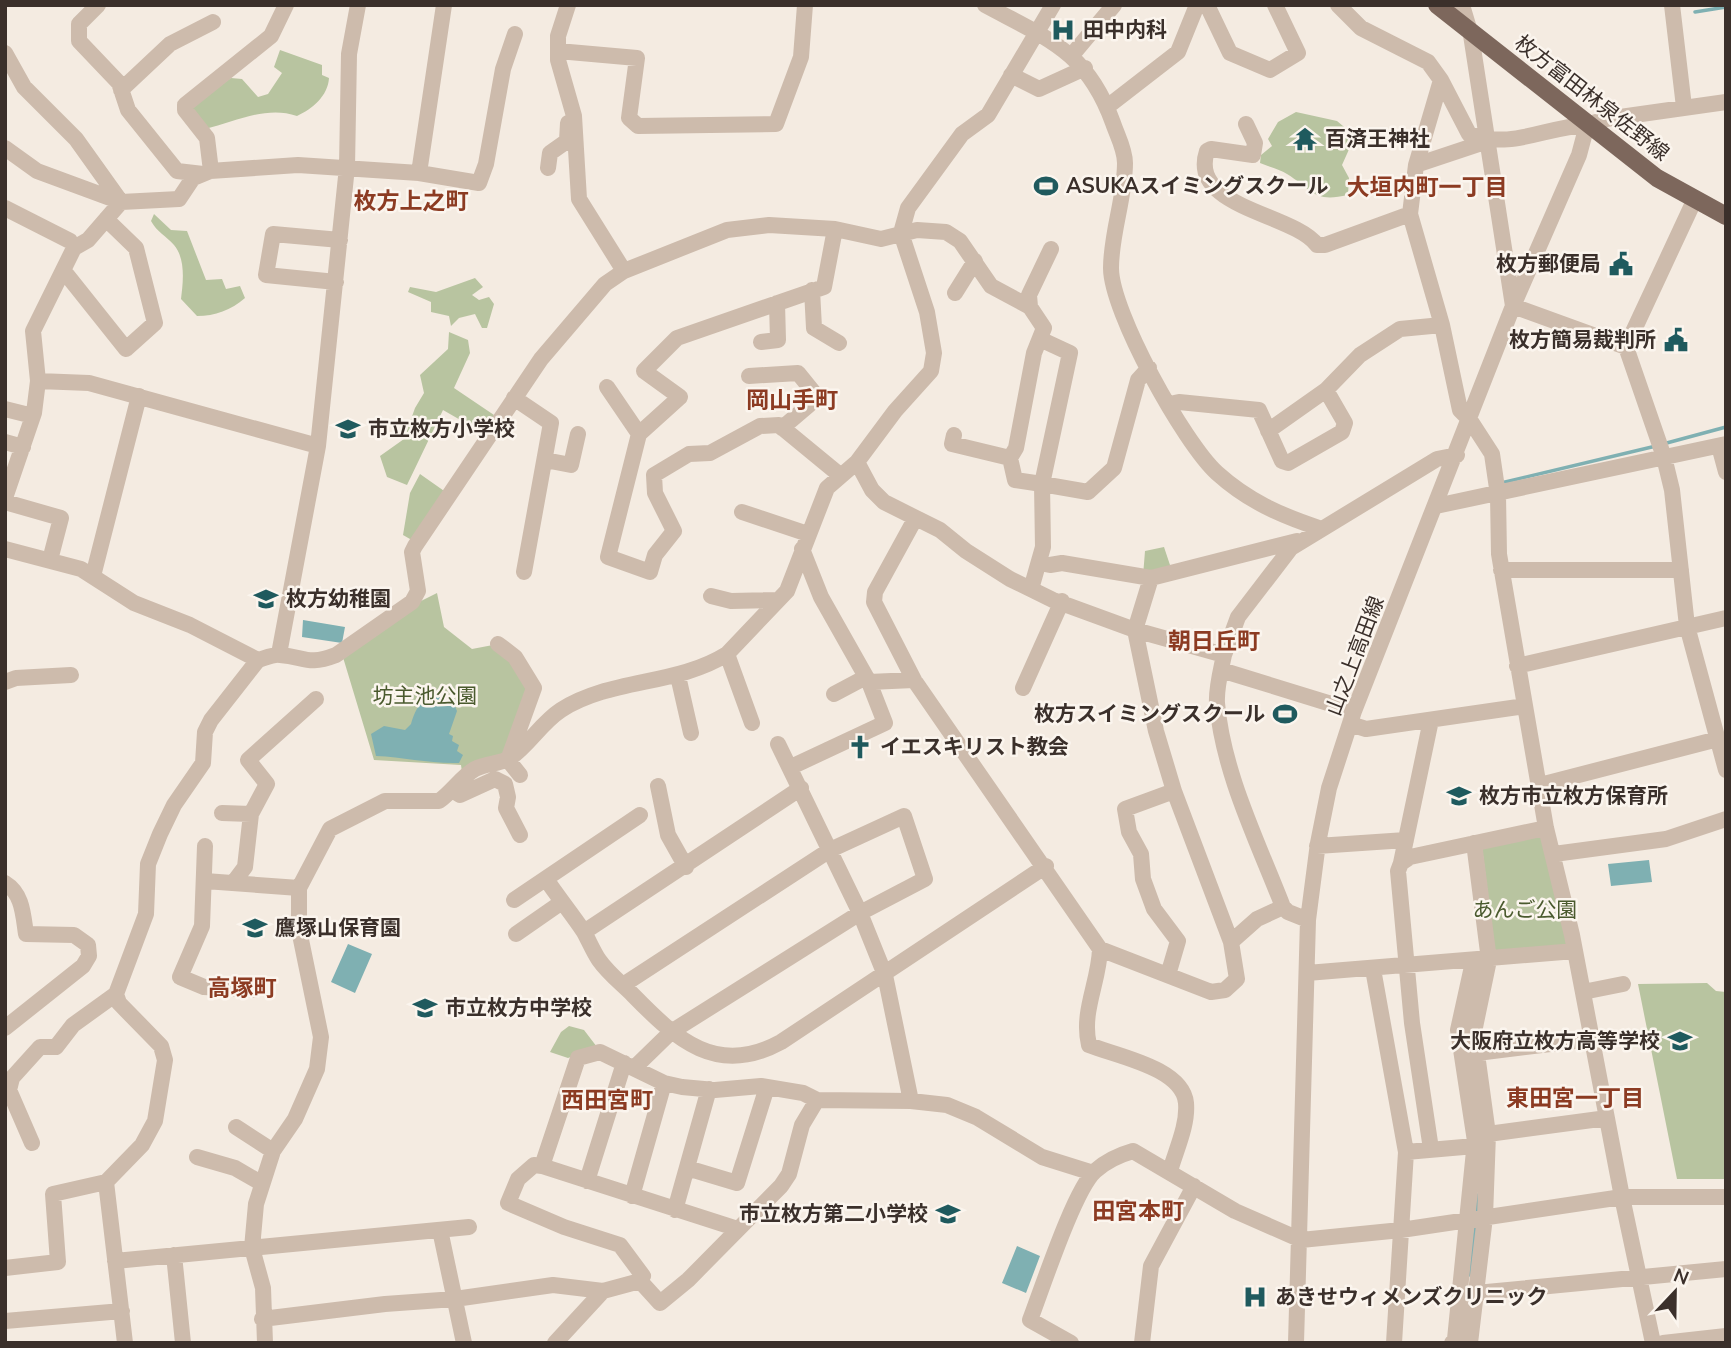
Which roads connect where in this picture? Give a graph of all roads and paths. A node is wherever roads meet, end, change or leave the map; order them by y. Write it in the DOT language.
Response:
graph roads {
  1 [pos="98,5"];
  2 [pos="286,5"];
  3 [pos="358,5"];
  4 [pos="444,5"];
  5 [pos="568,5"];
  6 [pos="805,5"];
  7 [pos="985,5"];
  8 [pos="1053,5"];
  9 [pos="1114,5"];
  10 [pos="1197,5"];
  11 [pos="1207,5"];
  12 [pos="1275,5"];
  13 [pos="1338,5"];
  14 [pos="1437,5"];
  15 [pos="1462,5"];
  16 [pos="1672,5"];
  17 [pos="213,22"];
  18 [pos="1037,33"];
  19 [pos="515,34"];
  20 [pos="1471,35"];
  21 [pos="558,51"];
  22 [pos="5,53"];
  23 [pos="1072,55"];
  24 [pos="1085,68"];
  25 [pos="1011,75"];
  26 [pos="1441,80"];
  27 [pos="121,90"];
  28 [pos="1726,102"];
  29 [pos="1107,107"];
  30 [pos="1684,107"];
  31 [pos="1595,115"];
  32 [pos="574,116"];
  33 [pos="1246,124"];
  34 [pos="1488,141"];
  35 [pos="5,148"];
  36 [pos="1416,165"];
  37 [pos="348,167"];
  38 [pos="548,168"];
  39 [pos="207,172"];
  40 [pos="419,173"];
  41 [pos="1694,201"];
  42 [pos="121,202"];
  43 [pos="5,208"];
  44 [pos="1410,214"];
  45 [pos="1726,216"];
  46 [pos="106,219"];
  47 [pos="835,229"];
  48 [pos="901,233"];
  49 [pos="340,240"];
  50 [pos="74,248"];
  51 [pos="1052,249"];
  52 [pos="975,261"];
  53 [pos="63,270"];
  54 [pos="624,271"];
  55 [pos="335,282"];
  56 [pos="812,290"];
  57 [pos="955,293"];
  58 [pos="777,303"];
  59 [pos="1030,306"];
  60 [pos="1513,306"];
  61 [pos="1442,325"];
  62 [pos="1042,340"];
  63 [pos="761,342"];
  64 [pos="839,343"];
  65 [pos="1626,347"];
  66 [pos="1149,368"];
  67 [pos="748,376"];
  68 [pos="38,381"];
  69 [pos="607,387"];
  70 [pos="1326,390"];
  71 [pos="139,396"];
  72 [pos="514,398"];
  73 [pos="1170,404"];
  74 [pos="5,409"];
  75 [pos="33,416"];
  76 [pos="1470,420"];
  77 [pos="782,428"];
  78 [pos="1268,430"];
  79 [pos="578,434"];
  80 [pos="639,434"];
  81 [pos="5,442"];
  82 [pos="953,444"];
  83 [pos="1722,445"];
  84 [pos="318,446"];
  85 [pos="23,447"];
  86 [pos="1662,450"];
  87 [pos="1457,455"];
  88 [pos="1010,458"];
  89 [pos="544,460"];
  90 [pos="857,462"];
  91 [pos="631,470"];
  92 [pos="1726,472"];
  93 [pos="654,475"];
  94 [pos="841,475"];
  95 [pos="1042,484"];
  96 [pos="1498,495"];
  97 [pos="5,500"];
  98 [pos="1436,506"];
  99 [pos="742,512"];
  100 [pos="915,519"];
  101 [pos="1319,528"];
  102 [pos="1301,540"];
  103 [pos="805,541"];
  104 [pos="5,549"];
  105 [pos="50,560"];
  106 [pos="1040,563"];
  107 [pos="1501,570"];
  108 [pos="1681,570"];
  109 [pos="524,572"];
  110 [pos="93,576"];
  111 [pos="1151,579"];
  112 [pos="1031,589"];
  113 [pos="711,596"];
  114 [pos="778,600"];
  115 [pos="1062,601"];
  116 [pos="1726,618"];
  117 [pos="1687,626"];
  118 [pos="1135,630"];
  119 [pos="498,644"];
  120 [pos="279,654"];
  121 [pos="727,654"];
  122 [pos="258,660"];
  123 [pos="1222,663"];
  124 [pos="1517,666"];
  125 [pos="71,675"];
  126 [pos="678,676"];
  127 [pos="867,680"];
  128 [pos="914,680"];
  129 [pos="5,682"];
  130 [pos="1023,688"];
  131 [pos="834,694"];
  132 [pos="316,699"];
  133 [pos="1525,706"];
  134 [pos="1352,718"];
  135 [pos="1431,720"];
  136 [pos="752,723"];
  137 [pos="691,733"];
  138 [pos="1718,739"];
  139 [pos="778,744"];
  140 [pos="508,760"];
  141 [pos="791,767"];
  142 [pos="1726,770"];
  143 [pos="520,775"];
  144 [pos="1540,785"];
  145 [pos="658,786"];
  146 [pos="801,788"];
  147 [pos="452,790"];
  148 [pos="1174,791"];
  149 [pos="222,813"];
  150 [pos="251,814"];
  151 [pos="640,815"];
  152 [pos="1726,819"];
  153 [pos="1546,828"];
  154 [pos="520,835"];
  155 [pos="1406,840"];
  156 [pos="1474,843"];
  157 [pos="205,846"];
  158 [pos="1317,846"];
  159 [pos="830,850"];
  160 [pos="1554,854"];
  161 [pos="1401,863"];
  162 [pos="1046,866"];
  163 [pos="686,867"];
  164 [pos="546,879"];
  165 [pos="205,881"];
  166 [pos="233,883"];
  167 [pos="15,885"];
  168 [pos="299,888"];
  169 [pos="514,900"];
  170 [pos="562,902"];
  171 [pos="1283,907"];
  172 [pos="860,913"];
  173 [pos="1308,920"];
  174 [pos="584,932"];
  175 [pos="516,934"];
  176 [pos="1231,942"];
  177 [pos="1100,949"];
  178 [pos="1576,951"];
  179 [pos="1481,961"];
  180 [pos="1408,966"];
  181 [pos="1373,969"];
  182 [pos="1307,973"];
  183 [pos="885,975"];
  184 [pos="1168,975"];
  185 [pos="1623,984"];
  186 [pos="623,985"];
  187 [pos="254,990"];
  188 [pos="1583,992"];
  189 [pos="116,994"];
  190 [pos="5,1028"];
  191 [pos="671,1032"];
  192 [pos="1592,1039"];
  193 [pos="1477,1053"];
  194 [pos="629,1065"];
  195 [pos="664,1083"];
  196 [pos="767,1087"];
  197 [pos="709,1089"];
  198 [pos="817,1100"];
  199 [pos="911,1101"];
  200 [pos="1607,1118"];
  201 [pos="236,1127"];
  202 [pos="1488,1134"];
  203 [pos="32,1143"];
  204 [pos="1475,1146"];
  205 [pos="1431,1149"];
  206 [pos="273,1151"];
  207 [pos="1406,1152"];
  208 [pos="197,1157"];
  209 [pos="542,1166"];
  210 [pos="687,1168"];
  211 [pos="1170,1171"];
  212 [pos="1093,1173"];
  213 [pos="587,1181"];
  214 [pos="106,1182"];
  215 [pos="261,1183"];
  216 [pos="1194,1186"];
  217 [pos="632,1196"];
  218 [pos="1726,1197"];
  219 [pos="1622,1198"];
  220 [pos="675,1210"];
  221 [pos="1476,1219"];
  222 [pos="469,1227"];
  223 [pos="738,1229"];
  224 [pos="440,1230"];
  225 [pos="1401,1230"];
  226 [pos="1301,1240"];
  227 [pos="252,1248"];
  228 [pos="174,1255"];
  229 [pos="116,1261"];
  230 [pos="5,1268"];
  231 [pos="1726,1269"];
  232 [pos="1639,1275"];
  233 [pos="640,1281"];
  234 [pos="1470,1287"];
  235 [pos="603,1291"];
  236 [pos="455,1300"];
  237 [pos="122,1311"];
  238 [pos="262,1320"];
  239 [pos="5,1321"];
  240 [pos="1726,1336"];
  241 [pos="1299,1341"];
  242 [pos="125,1343"];
  243 [pos="183,1343"];
  244 [pos="265,1343"];
  245 [pos="464,1343"];
  246 [pos="555,1343"];
  247 [pos="1070,1343"];
  248 [pos="1142,1343"];
  249 [pos="1394,1343"];
  250 [pos="1452,1343"];
  251 [pos="1470,1343"];
  252 [pos="1653,1343"];
  253 [pos="1663,1343"];
  1 -- 27 [label="street"];
  2 -- 39 [label="street"];
  3 -- 37 [label="street"];
  4 -- 40 [label="street"];
  5 -- 21 [label="street"];
  6 -- 21 [label="street"];
  7 -- 18 [label="street"];
  8 -- 18 [label="street"];
  9 -- 23 [label="street"];
  10 -- 29 [label="street"];
  11 -- 12 [label="street"];
  13 -- 26 [label="street"];
  14 -- 20 [label="main road, 枚方富田林泉佐野線"];
  15 -- 20 [label="street, 山之上高田線"];
  16 -- 30 [label="street"];
  17 -- 27 [label="street"];
  18 -- 23 [label="street"];
  18 -- 25 [label="street"];
  19 -- 40 [label="street"];
  20 -- 31 [label="main road, 枚方富田林泉佐野線"];
  20 -- 34 [label="street, 山之上高田線"];
  21 -- 32 [label="street"];
  22 -- 42 [label="street"];
  23 -- 24 [label="street"];
  24 -- 25 [label="street"];
  24 -- 29 [label="street"];
  25 -- 48 [label="street"];
  26 -- 34 [label="street"];
  26 -- 36 [label="street"];
  27 -- 39 [label="street"];
  28 -- 30 [label="street"];
  29 -- 66 [label="street"];
  30 -- 31 [label="street"];
  31 -- 34 [label="street"];
  31 -- 41 [label="main road, 枚方富田林泉佐野線"];
  31 -- 60 [label="street"];
  32 -- 38 [label="street"];
  32 -- 54 [label="street"];
  33 -- 44 [label="street"];
  34 -- 36 [label="street"];
  34 -- 60 [label="street, 山之上高田線"];
  35 -- 42 [label="street"];
  36 -- 44 [label="street"];
  37 -- 39 [label="street"];
  37 -- 40 [label="street"];
  37 -- 49 [label="street"];
  39 -- 42 [label="street"];
  41 -- 45 [label="main road, 枚方富田林泉佐野線"];
  41 -- 65 [label="street"];
  42 -- 46 [label="street"];
  43 -- 50 [label="street"];
  44 -- 61 [label="street"];
  46 -- 50 [label="street"];
  46 -- 53 [label="street"];
  47 -- 48 [label="street"];
  47 -- 54 [label="street"];
  47 -- 56 [label="street"];
  48 -- 52 [label="street"];
  48 -- 90 [label="street"];
  49 -- 55 [label="street"];
  49 -- 55 [label="street"];
  50 -- 53 [label="street"];
  51 -- 59 [label="street"];
  52 -- 57 [label="street"];
  52 -- 59 [label="street"];
  53 -- 68 [label="street"];
  54 -- 72 [label="street"];
  55 -- 84 [label="street"];
  56 -- 58 [label="street"];
  56 -- 64 [label="street"];
  58 -- 63 [label="street"];
  58 -- 80 [label="street"];
  59 -- 62 [label="street"];
  60 -- 65 [label="street"];
  60 -- 76 [label="street, 山之上高田線"];
  61 -- 70 [label="street"];
  61 -- 76 [label="street"];
  62 -- 88 [label="street"];
  62 -- 95 [label="street"];
  65 -- 86 [label="street"];
  66 -- 73 [label="street"];
  66 -- 95 [label="street"];
  67 -- 77 [label="street"];
  68 -- 71 [label="street"];
  68 -- 75 [label="street"];
  69 -- 80 [label="street"];
  70 -- 78 [label="street"];
  70 -- 78 [label="street"];
  71 -- 84 [label="street"];
  71 -- 110 [label="street"];
  72 -- 89 [label="street"];
  72 -- 120 [label="street"];
  73 -- 78 [label="street"];
  73 -- 101 [label="street"];
  74 -- 75 [label="street"];
  75 -- 85 [label="street"];
  76 -- 87 [label="street, 山之上高田線"];
  76 -- 96 [label="street"];
  77 -- 93 [label="street"];
  77 -- 94 [label="street"];
  79 -- 89 [label="street"];
  80 -- 91 [label="street"];
  81 -- 85 [label="street"];
  82 -- 88 [label="street"];
  83 -- 86 [label="street"];
  83 -- 92 [label="street"];
  84 -- 120 [label="street"];
  85 -- 97 [label="street"];
  86 -- 96 [label="street"];
  86 -- 108 [label="street"];
  87 -- 98 [label="street, 山之上高田線"];
  87 -- 101 [label="street"];
  88 -- 95 [label="street"];
  89 -- 109 [label="street"];
  90 -- 94 [label="street"];
  90 -- 100 [label="street"];
  91 -- 93 [label="street"];
  91 -- 93 [label="street"];
  94 -- 103 [label="street"];
  95 -- 106 [label="street"];
  96 -- 98 [label="street"];
  96 -- 107 [label="street"];
  97 -- 105 [label="street"];
  98 -- 134 [label="street, 山之上高田線"];
  99 -- 103 [label="street"];
  100 -- 112 [label="street"];
  100 -- 128 [label="street"];
  101 -- 102 [label="street"];
  102 -- 111 [label="street"];
  102 -- 123 [label="street"];
  103 -- 114 [label="street"];
  103 -- 127 [label="street"];
  104 -- 105 [label="street"];
  105 -- 110 [label="street"];
  106 -- 111 [label="street"];
  106 -- 112 [label="street"];
  107 -- 108 [label="street"];
  107 -- 124 [label="street"];
  108 -- 117 [label="street"];
  110 -- 122 [label="street"];
  111 -- 118 [label="street"];
  112 -- 115 [label="street"];
  113 -- 114 [label="street"];
  114 -- 121 [label="street"];
  115 -- 118 [label="street"];
  115 -- 130 [label="street"];
  116 -- 117 [label="street"];
  117 -- 124 [label="street"];
  117 -- 138 [label="street"];
  118 -- 123 [label="street"];
  118 -- 148 [label="street"];
  119 -- 140 [label="street"];
  120 -- 122 [label="street"];
  121 -- 126 [label="street"];
  121 -- 136 [label="street"];
  122 -- 189 [label="street"];
  123 -- 134 [label="street"];
  123 -- 171 [label="street"];
  124 -- 133 [label="street"];
  125 -- 129 [label="street"];
  126 -- 137 [label="street"];
  126 -- 140 [label="street"];
  127 -- 128 [label="street"];
  127 -- 131 [label="street"];
  127 -- 141 [label="street"];
  128 -- 162 [label="street"];
  132 -- 150 [label="street"];
  133 -- 135 [label="street"];
  133 -- 144 [label="street"];
  134 -- 135 [label="street"];
  134 -- 158 [label="street, 山之上高田線"];
  135 -- 155 [label="street"];
  138 -- 142 [label="street"];
  138 -- 144 [label="street"];
  139 -- 141 [label="street"];
  140 -- 143 [label="street"];
  140 -- 147 [label="street"];
  141 -- 146 [label="street"];
  144 -- 153 [label="street"];
  145 -- 163 [label="street"];
  146 -- 159 [label="street"];
  146 -- 163 [label="street"];
  147 -- 154 [label="street"];
  147 -- 168 [label="street"];
  148 -- 176 [label="street"];
  148 -- 184 [label="street"];
  149 -- 150 [label="street"];
  150 -- 166 [label="street"];
  151 -- 164 [label="street"];
  152 -- 160 [label="street"];
  153 -- 156 [label="street"];
  153 -- 160 [label="street"];
  155 -- 158 [label="street"];
  155 -- 161 [label="street"];
  156 -- 161 [label="street"];
  156 -- 179 [label="street"];
  157 -- 165 [label="street"];
  158 -- 173 [label="street, 山之上高田線"];
  159 -- 172 [label="street"];
  159 -- 172 [label="street"];
  159 -- 186 [label="street"];
  160 -- 178 [label="street"];
  161 -- 180 [label="street"];
  162 -- 177 [label="street"];
  162 -- 183 [label="street"];
  163 -- 174 [label="street"];
  164 -- 169 [label="street"];
  164 -- 170 [label="street"];
  165 -- 166 [label="street"];
  165 -- 187 [label="street"];
  166 -- 168 [label="street"];
  167 -- 190 [label="street"];
  168 -- 206 [label="street"];
  170 -- 174 [label="street"];
  170 -- 175 [label="street"];
  171 -- 173 [label="street"];
  171 -- 176 [label="street"];
  172 -- 183 [label="street"];
  172 -- 191 [label="street"];
  173 -- 182 [label="street, 山之上高田線"];
  174 -- 186 [label="street"];
  176 -- 184 [label="street"];
  177 -- 184 [label="street"];
  177 -- 211 [label="street"];
  178 -- 179 [label="street"];
  178 -- 188 [label="street"];
  179 -- 180 [label="street"];
  179 -- 193 [label="street"];
  179 -- 204 [label="street"];
  180 -- 181 [label="street"];
  180 -- 205 [label="street"];
  181 -- 182 [label="street"];
  181 -- 207 [label="street"];
  182 -- 226 [label="street, 山之上高田線"];
  183 -- 191 [label="street"];
  183 -- 199 [label="street"];
  185 -- 188 [label="street"];
  186 -- 191 [label="street"];
  188 -- 192 [label="street"];
  189 -- 203 [label="street"];
  189 -- 214 [label="street"];
  191 -- 194 [label="street"];
  192 -- 193 [label="street"];
  192 -- 200 [label="street"];
  193 -- 202 [label="street"];
  194 -- 195 [label="street"];
  194 -- 209 [label="street"];
  194 -- 213 [label="street"];
  195 -- 197 [label="street"];
  195 -- 217 [label="street"];
  196 -- 197 [label="street"];
  196 -- 198 [label="street"];
  196 -- 210 [label="street"];
  197 -- 210 [label="street"];
  198 -- 199 [label="street"];
  198 -- 223 [label="street"];
  199 -- 212 [label="street"];
  200 -- 202 [label="street"];
  200 -- 219 [label="street"];
  201 -- 206 [label="street"];
  202 -- 221 [label="street"];
  204 -- 205 [label="street"];
  204 -- 221 [label="street"];
  205 -- 207 [label="street"];
  206 -- 215 [label="street"];
  207 -- 225 [label="street"];
  208 -- 215 [label="street"];
  209 -- 213 [label="street"];
  209 -- 233 [label="street"];
  210 -- 220 [label="street"];
  211 -- 212 [label="street"];
  211 -- 216 [label="street"];
  212 -- 247 [label="street"];
  213 -- 217 [label="street"];
  214 -- 229 [label="street"];
  214 -- 230 [label="street"];
  215 -- 227 [label="street"];
  216 -- 226 [label="street"];
  216 -- 248 [label="street"];
  217 -- 220 [label="street"];
  218 -- 219 [label="street"];
  219 -- 221 [label="street"];
  219 -- 232 [label="street"];
  220 -- 223 [label="street"];
  221 -- 225 [label="street"];
  221 -- 234 [label="street"];
  222 -- 224 [label="street"];
  223 -- 233 [label="street"];
  224 -- 227 [label="street"];
  224 -- 236 [label="street"];
  225 -- 226 [label="street"];
  225 -- 249 [label="street"];
  226 -- 241 [label="street, 山之上高田線"];
  227 -- 228 [label="street"];
  227 -- 238 [label="street"];
  228 -- 229 [label="street"];
  228 -- 243 [label="street"];
  229 -- 237 [label="street"];
  231 -- 232 [label="street"];
  232 -- 234 [label="street"];
  232 -- 252 [label="street"];
  233 -- 235 [label="street"];
  234 -- 250 [label="street"];
  234 -- 251 [label="street"];
  235 -- 236 [label="street"];
  235 -- 246 [label="street"];
  236 -- 238 [label="street"];
  236 -- 245 [label="street"];
  237 -- 239 [label="street"];
  237 -- 242 [label="street"];
  238 -- 244 [label="street"];
  240 -- 253 [label="street"];
}
